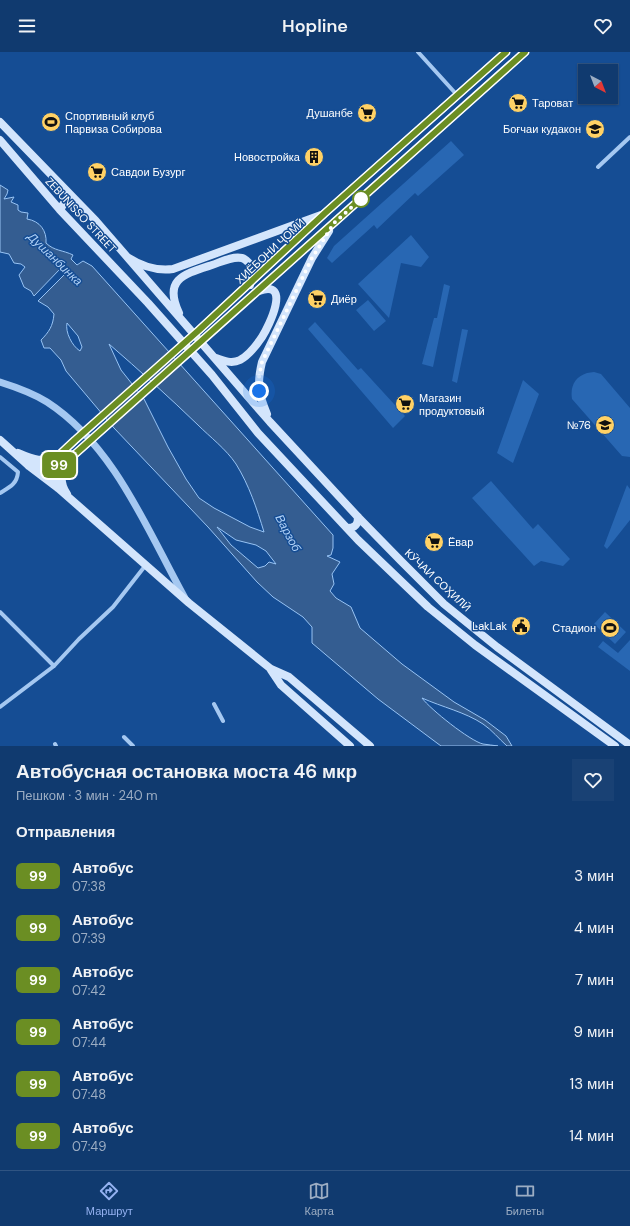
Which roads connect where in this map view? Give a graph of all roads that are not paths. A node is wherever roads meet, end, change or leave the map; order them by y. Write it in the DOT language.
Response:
graph roads {
  1 [pos="418,52"];
  2 [pos="506,52"];
  3 [pos="525,52"];
  4 [pos="457,95"];
  5 [pos="0,122"];
  6 [pos="630,137"];
  7 [pos="0,140"];
  8 [pos="598,167"];
  9 [pos="73,200"];
  10 [pos="60,210"];
  11 [pos="325,213"];
  12 [pos="334,223"];
  13 [pos="123,254"];
  14 [pos="250,284"];
  15 [pos="257,292"];
  16 [pos="182,320"];
  17 [pos="215,358"];
  18 [pos="0,382"];
  19 [pos="270,422"];
  20 [pos="0,440"];
  21 [pos="9,448"];
  22 [pos="59,455"];
  23 [pos="0,457"];
  24 [pos="65,463"];
  25 [pos="29,466"];
  26 [pos="52,468"];
  27 [pos="58,488"];
  28 [pos="0,493"];
  29 [pos="76,503"];
  30 [pos="358,517"];
  31 [pos="347,528"];
  32 [pos="145,566"];
  33 [pos="188,603"];
  34 [pos="0,612"];
  35 [pos="54,666"];
  36 [pos="270,669"];
  37 [pos="214,704"];
  38 [pos="0,707"];
  39 [pos="223,721"];
  40 [pos="124,737"];
  41 [pos="630,745"];
  42 [pos="133,746"];
  43 [pos="350,746"];
  44 [pos="370,746"];
  45 [pos="615,746"];
  1 -- 4 [label="street"];
  2 -- 4 [label="main road, ХИЁБОНИ ҶОМӢ"];
  3 -- 12 [label="main road, ХИЁБОНИ ҶОМӢ"];
  4 -- 11 [label="main road, ХИЁБОНИ ҶОМӢ"];
  5 -- 9 [label="main road, КӮЧАИ СОҲИЛӢ"];
  6 -- 8 [label="street"];
  7 -- 10 [label="main road, ZEBUNISSO STREET"];
  9 -- 10 [label="main road"];
  9 -- 13 [label="main road, КӮЧАИ СОҲИЛӢ"];
  10 -- 31 [label="main road, ZEBUNISSO STREET"];
  11 -- 13 [label="main road"];
  11 -- 14 [label="main road, ХИЁБОНИ ҶОМӢ"];
  12 -- 15 [label="main road, ХИЁБОНИ ҶОМӢ"];
  12 -- 19 [label="main road"];
  13 -- 16 [label="main road, КӮЧАИ СОҲИЛӢ"];
  14 -- 16 [label="main road"];
  14 -- 22 [label="main road, ХИЁБОНИ ҶОМӢ"];
  15 -- 17 [label="main road"];
  15 -- 24 [label="main road, ХИЁБОНИ ҶОМӢ"];
  16 -- 17 [label="main road, КӮЧАИ СОҲИЛӢ"];
  17 -- 19 [label="main road, КӮЧАИ СОҲИЛӢ"];
  18 -- 33 [label="street"];
  19 -- 30 [label="main road, КӮЧАИ СОҲИЛӢ"];
  20 -- 21 [label="main road"];
  21 -- 22 [label="main road"];
  21 -- 25 [label="main road"];
  22 -- 26 [label="main road, ХИЁБОНИ ҶОМӢ"];
  23 -- 28 [label="street"];
  24 -- 26 [label="main road, ХИЁБОНИ ҶОМӢ"];
  24 -- 29 [label="main road"];
  25 -- 26 [label="main road, ХИЁБОНИ ҶОМӢ"];
  25 -- 27 [label="main road"];
  26 -- 27 [label="main road"];
  27 -- 29 [label="main road"];
  29 -- 32 [label="main road"];
  30 -- 31 [label="main road"];
  30 -- 41 [label="main road, КӮЧАИ СОҲИЛӢ"];
  31 -- 45 [label="main road, ZEBUNISSO STREET"];
  32 -- 33 [label="main road"];
  32 -- 35 [label="street"];
  33 -- 36 [label="main road"];
  34 -- 35 [label="street"];
  35 -- 38 [label="street"];
  36 -- 43 [label="main road"];
  36 -- 44 [label="main road"];
  37 -- 39 [label="street"];
  40 -- 42 [label="street"];
}
